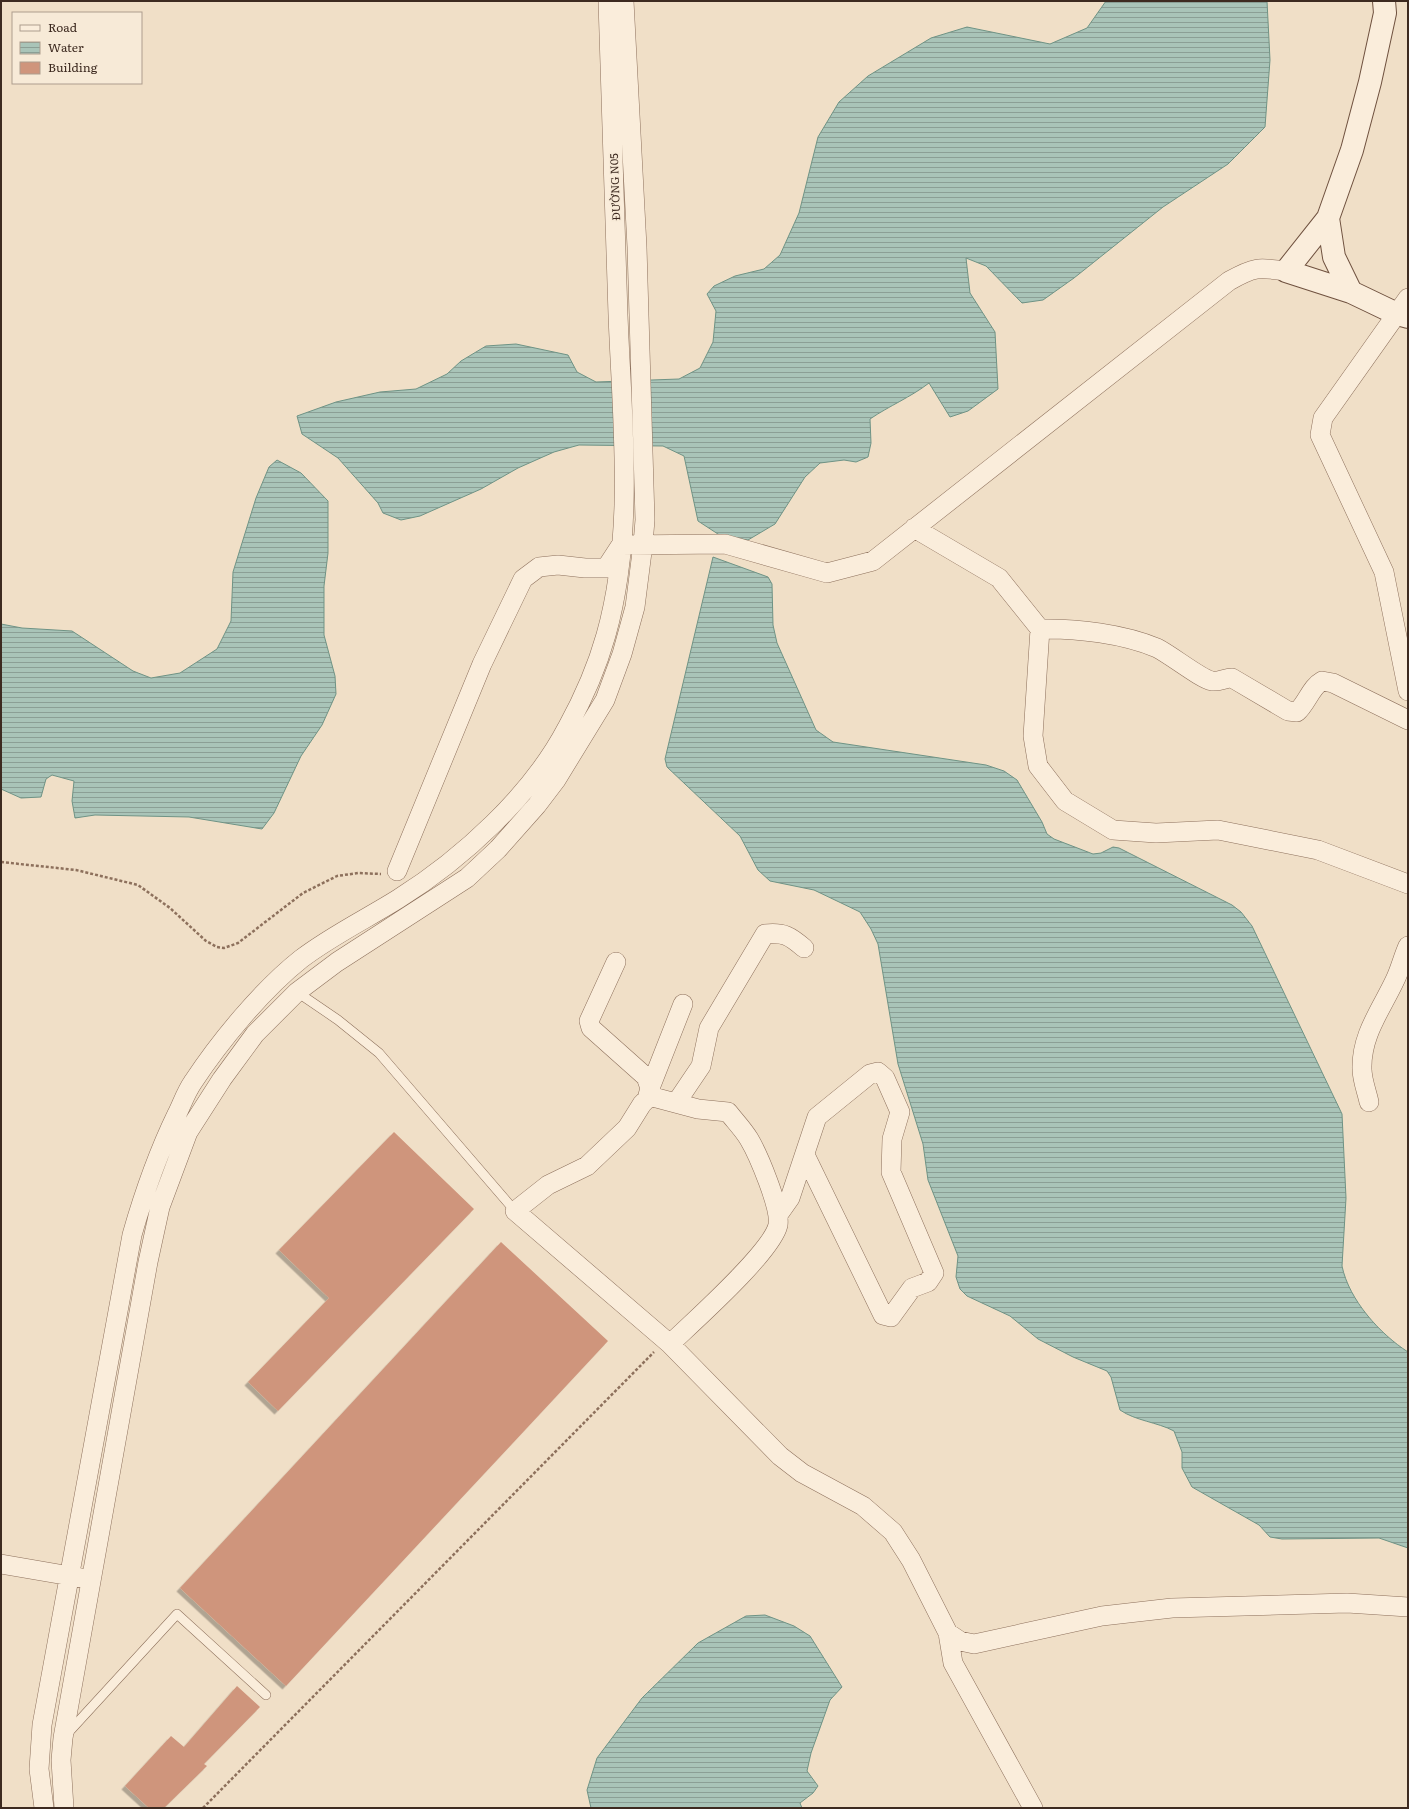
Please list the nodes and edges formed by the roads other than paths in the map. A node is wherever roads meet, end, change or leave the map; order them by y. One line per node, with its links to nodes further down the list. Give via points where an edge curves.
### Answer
1 (608, 1): 10 (street, ĐƯỜNG N05, via 623,453 624,509)
2 (624, 1): 9 (street, ĐƯỜNG N05, via 637,247 644,450)
3 (1384, 1): 4 (main road, via 1385,13 1370,82 1352,150)
4 (1328, 218): 5 (main road); 6 (main road, via 1334,257)
5 (1286, 271): 6 (main road); 8 (street, via 1267,268 1249,270 1229,281)
6 (1351, 292): 7 (main road)
7 (1404, 309): 12 (street, via 1323,418 1320,435 1384,572)
8 (914, 528): 9 (street, via 873,561 827,573 725,544); 11 (street, via 999,578)
9 (643, 544): 10 (street); 19 (street, ĐƯỜNG N05, via 635,607 622,654 605,700 556,780 537,805 498,849 466,878 337,962)
10 (621, 545): 14 (street, via 606,568 558,565 539,567 523,579 482,664); 29 (street, ĐƯỜNG N05, via 614,600 605,638 588,684 567,729 542,768 498,819 454,861 301,960 256,1003 192,1084 165,1139 142,1199 132,1235)
11 (1040, 629): 13 (street, via 1055,628 1132,639 1157,648 1205,678 1218,681 1232,678 1288,711 1297,712 1304,706 1316,684 1322,681 1333,683); 15 (street, via 1034,736 1038,766 1065,801 1113,830 1156,833 1218,830 1318,850)
12 (1408, 691)
13 (1408, 720)
14 (397, 871)
15 (1408, 884)
16 (1408, 946): 22 (street, via 1395,980 1374,1018 1364,1044 1362,1070)
17 (804, 948): 23 (street, via 790,936 765,934 709,1028 701,1066)
18 (616, 962): 21 (street, via 590,1021 591,1028 646,1077)
19 (297, 992): 25 (lane, via 338,1020 379,1053); 30 (street, ĐƯỜNG N05, via 255,1034 188,1132 160,1207)
20 (683, 1004): 21 (street)
21 (649, 1093): 23 (street, via 653,1097); 25 (street, via 627,1128 587,1166 548,1186)
22 (1369, 1102)
23 (676, 1103): 26 (street, via 698,1109 728,1112 749,1139 770,1188)
24 (804, 1155): 24 (street, via 817,1117 870,1074 878,1072 885,1078 900,1112 892,1139 891,1172 934,1273 928,1282 912,1288 891,1317 884,1315); 26 (street, via 790,1198)
25 (515, 1211): 27 (street)
26 (778, 1216): 27 (street, via 778,1226 762,1253)
27 (670, 1344): 32 (street, via 780,1456 802,1473 863,1506 893,1532)
28 (1, 1564): 29 (street)
29 (69, 1576): 30 (street); 35 (street, ĐƯỜNG N05, via 42,1725 39,1769)
30 (91, 1579): 34 (street, ĐƯỜNG N05)
31 (1408, 1607): 32 (street, via 1347,1603 1172,1608 1102,1616 974,1644 960,1641)
32 (948, 1633): 37 (street, via 953,1663)
33 (266, 1695): 34 (lane, via 176,1614)
34 (63, 1738): 36 (street, ĐƯỜNG N05, via 61,1760)
35 (44, 1808)
36 (64, 1808)
37 (1033, 1808)

